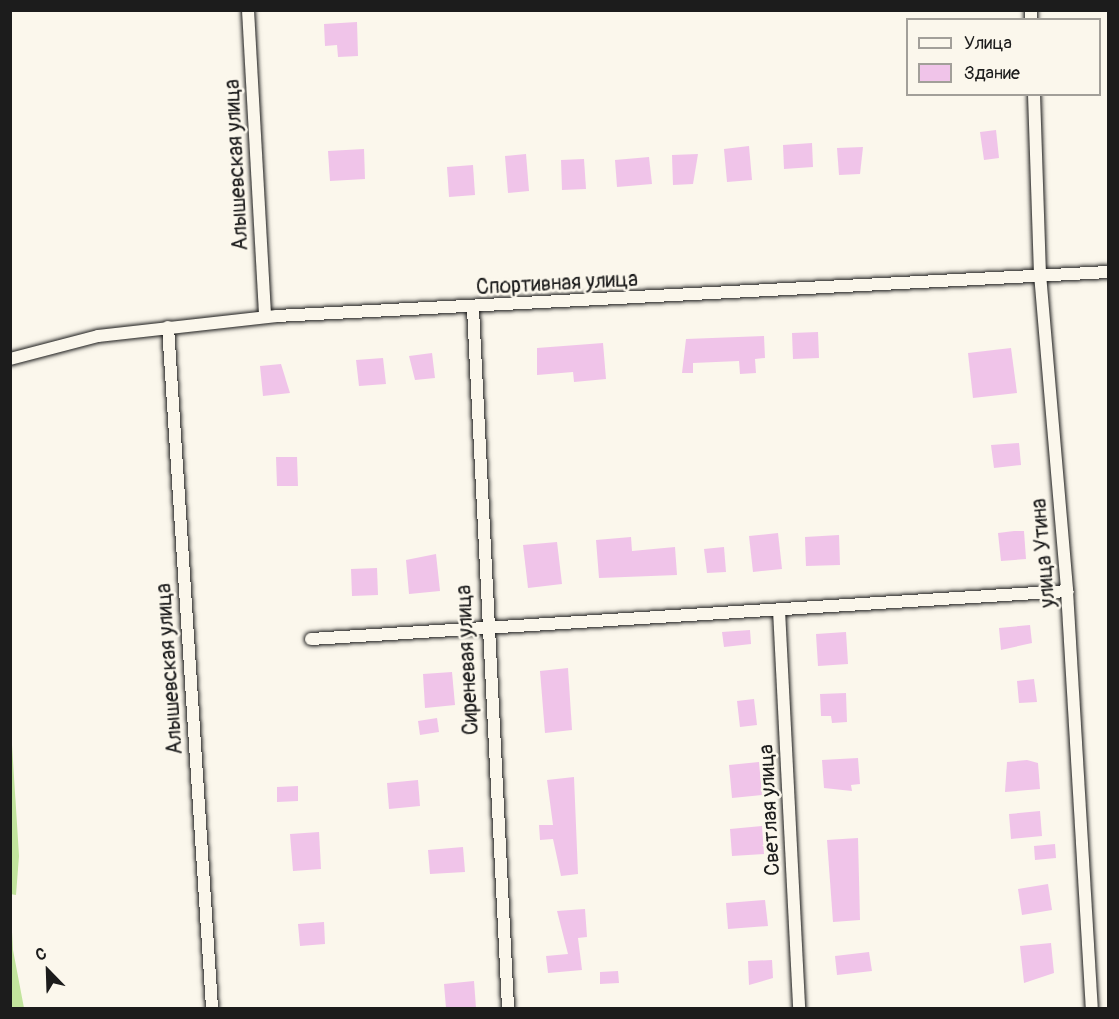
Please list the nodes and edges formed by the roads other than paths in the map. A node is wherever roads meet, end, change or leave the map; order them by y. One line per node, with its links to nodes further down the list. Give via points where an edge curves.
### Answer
1 (248, 10): 6 (street, Алышевская улица)
2 (1034, 96): 4 (street, улица Утина)
3 (1108, 272): 4 (street, Спортивная улица)
4 (1040, 274): 5 (street, Спортивная улица); 9 (street, улица Утина)
5 (473, 309): 6 (street, Спортивная улица); 11 (street, Сиреневая улица)
6 (265, 317): 7 (street, Спортивная улица)
7 (168, 327): 8 (street, Спортивная улица, via 98,336); 13 (street, Алышевская улица)
8 (10, 359)
9 (1067, 591): 10 (street); 16 (street, улица Утина)
10 (779, 610): 11 (street); 15 (street, Светлая улица)
11 (485, 625): 12 (street); 14 (street, Сиреневая улица)
12 (311, 639)
13 (212, 1008)
14 (508, 1008)
15 (799, 1008)
16 (1092, 1008)

